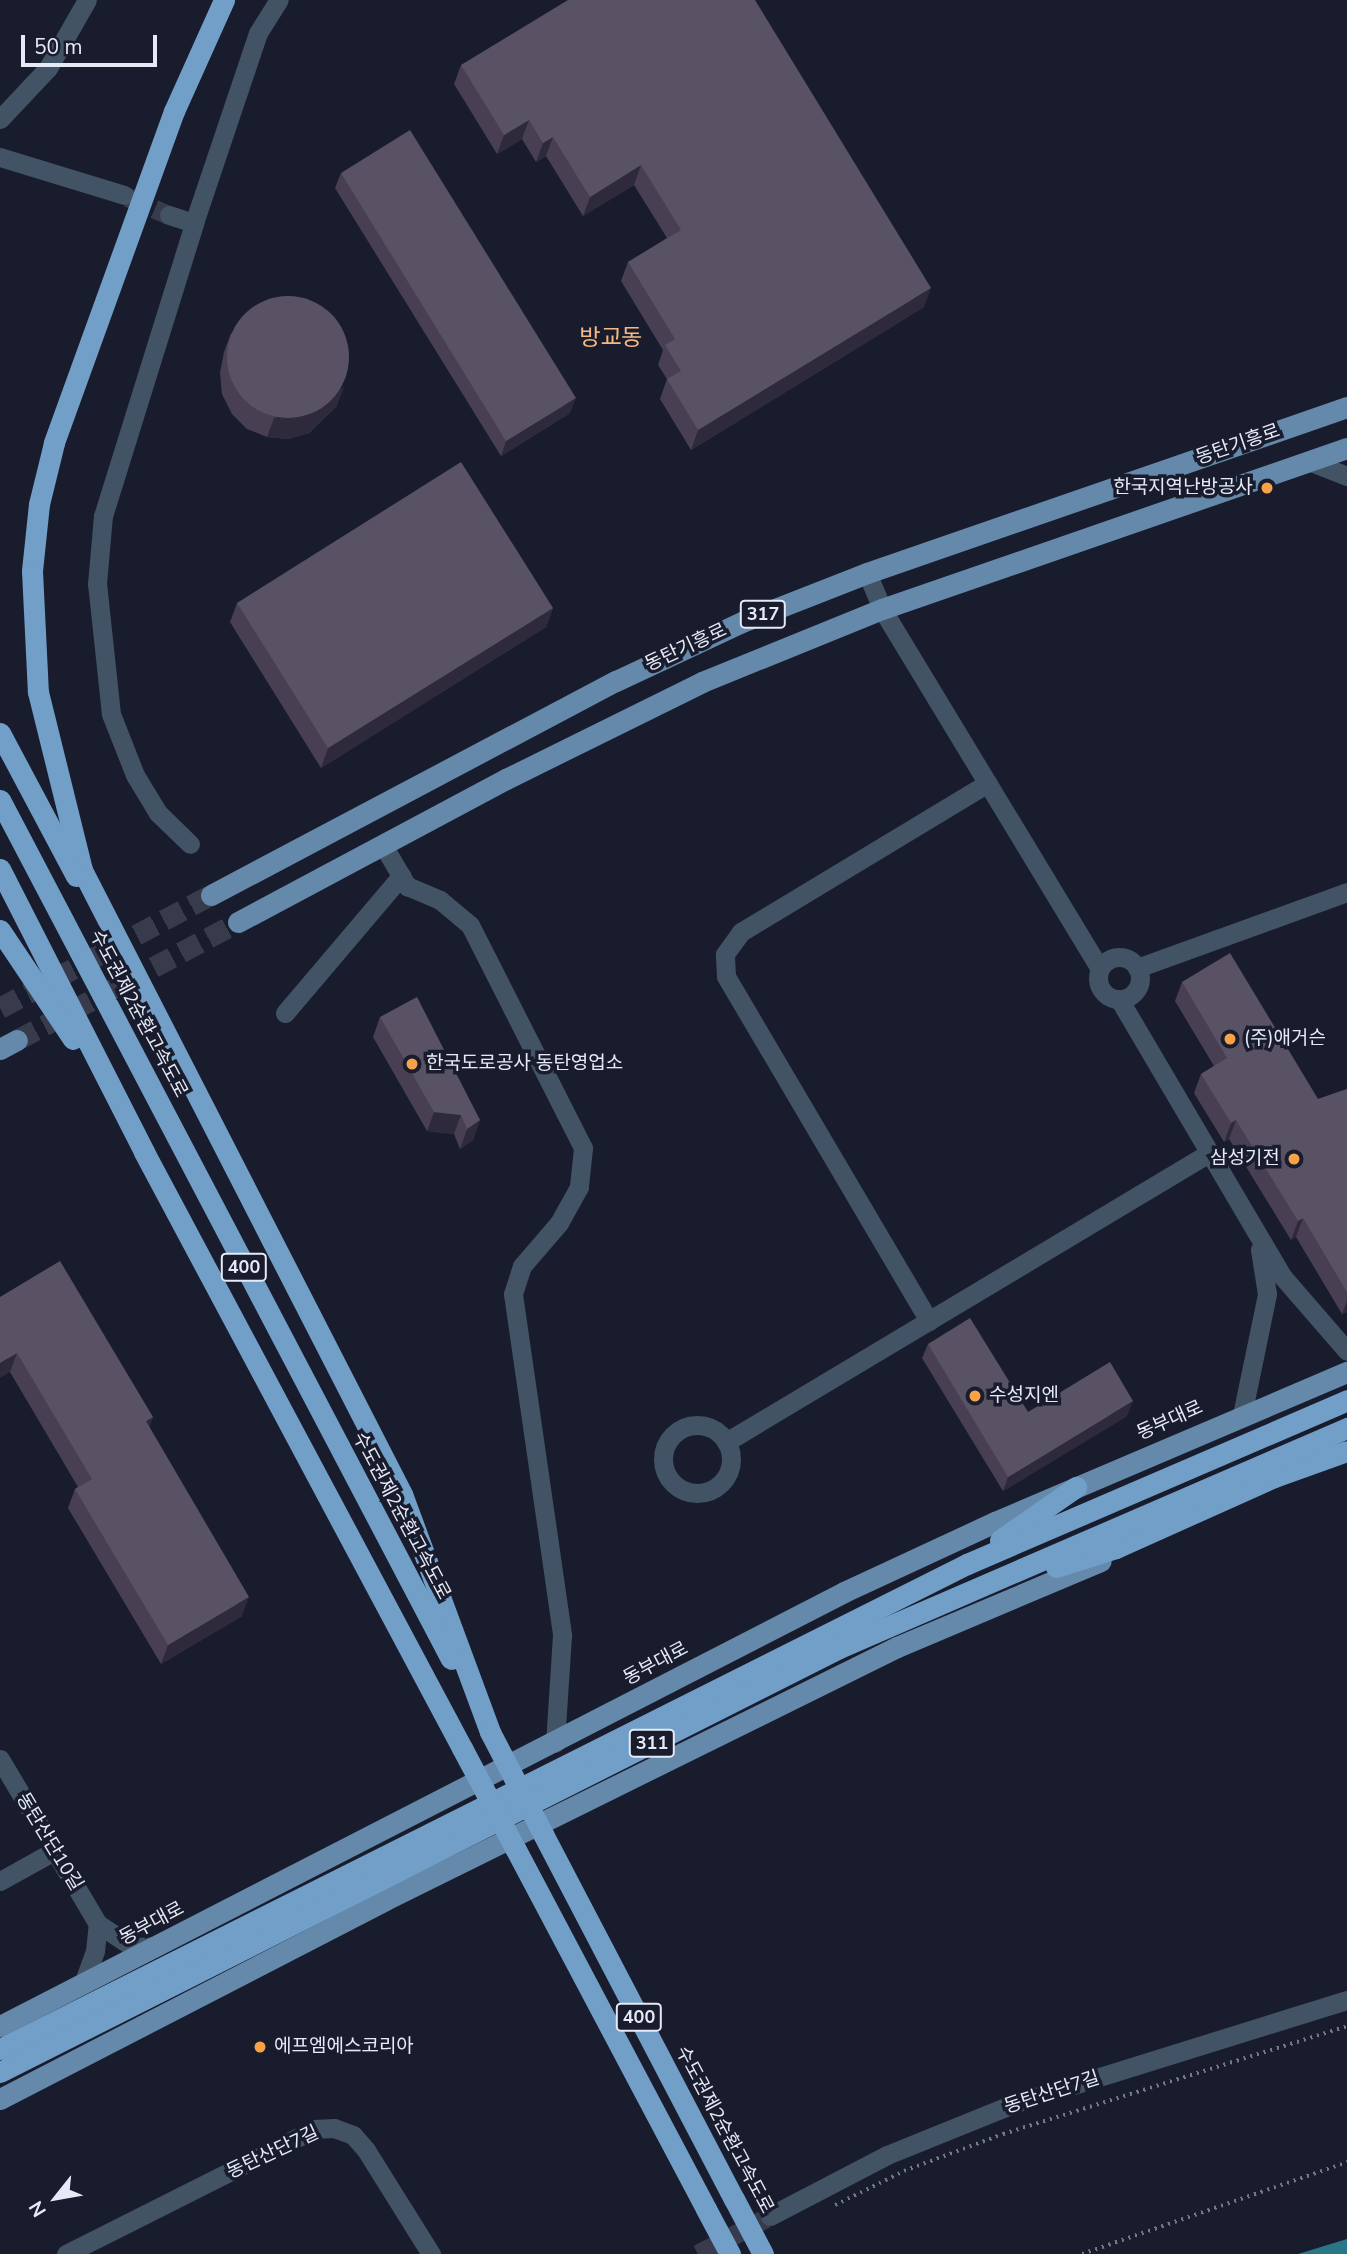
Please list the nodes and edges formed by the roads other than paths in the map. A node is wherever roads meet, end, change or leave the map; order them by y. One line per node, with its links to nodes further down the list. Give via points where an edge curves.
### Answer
1 (87, 0): 4 (street, via 48,68)
2 (224, 0): 26 (highway, via 178,99 54,443 39,504 32,571 38,692 82,870)
3 (279, 0): 8 (street, via 258,33)
4 (0, 119)
5 (0, 157): 6 (street)
6 (124, 195)
7 (169, 215): 8 (street)
8 (194, 223): 18 (street, via 103,516 97,584 111,714 135,775 158,813)
9 (1347, 407): 13 (main road, 동탄기흥로 / 317)
10 (1347, 448): 11 (main road, 동탄기흥로 / 317)
11 (1308, 461): 12 (street); 14 (main road, 동탄기흥로 / 317)
12 (1347, 476)
13 (867, 573): 14 (street); 23 (main road, 동탄기흥로 / 317, via 742,622 616,681)
14 (882, 609): 16 (street); 19 (main road, 동탄기흥로 / 317, via 638,711)
15 (0, 733): 26 (highway, via 33,801)
16 (988, 783): 27 (street); 34 (street, via 741,932 725,954 726,976)
17 (0, 800): 45 (highway, 수도권제2순환고속도로 / 400)
18 (190, 844)
19 (383, 845): 21 (street); 24 (main road, 동탄기흥로 / 317)
20 (0, 869): 31 (highway, 400)
21 (401, 876): 30 (street); 46 (street, via 407,886 440,900 470,925 583,1148 579,1187 559,1223 522,1266 513,1294 562,1635)
22 (1347, 892): 28 (street)
23 (211, 895)
24 (238, 922)
25 (0, 930): 31 (highway)
26 (128, 966): 45 (highway, via 397,1485)
27 (1099, 968): 28 (street, via 1108,959 1121,956); 29 (street, via 1100,988)
28 (1138, 968): 29 (street, via 1137,988)
29 (1119, 999): 32 (street)
30 (285, 1013)
31 (144, 1152): 61 (highway, 400, bridge)
32 (1209, 1153): 33 (street); 34 (street)
33 (1256, 1232): 35 (street, via 1314,1317); 38 (street, via 1267,1294)
34 (929, 1321): 40 (street)
35 (1347, 1351)
36 (1347, 1372): 38 (main road, 동부대로)
37 (1347, 1400): 43 (highway, 311)
38 (1242, 1415): 42 (main road, 동부대로)
39 (1347, 1428): 44 (highway, 311)
40 (726, 1442)
41 (1347, 1453): 44 (highway, via 1275,1477 1116,1548); 57 (main road, via 897,1647 385,1900)
42 (1076, 1487): 43 (highway); 46 (main road, 동부대로, via 844,1592)
43 (967, 1564): 55 (highway, 311)
44 (937, 1605): 56 (highway, 311, via 839,1648)
45 (490, 1732): 62 (highway, 수도권제2순환고속도로 / 400, bridge)
46 (555, 1743): 51 (main road, 동부대로)
47 (0, 1759): 48 (street, 동탄산단10길)
48 (54, 1851): 49 (street); 50 (street, 동탄산단10길)
49 (0, 1881)
50 (98, 1924): 51 (street, via 133,1947); 52 (street, via 95,1951)
51 (159, 1946): 52 (main road, 동부대로)
52 (83, 1984): 54 (main road, 동부대로)
53 (1347, 2000): 58 (street, 동탄산단7길, via 1016,2103 887,2155)
54 (0, 2026)
55 (0, 2049)
56 (0, 2071)
57 (0, 2099)
58 (770, 2216)
59 (66, 2254): 60 (street, 동탄산단7길, via 314,2129 334,2128 354,2136 366,2150)
60 (432, 2254)
61 (730, 2254)
62 (763, 2254)

